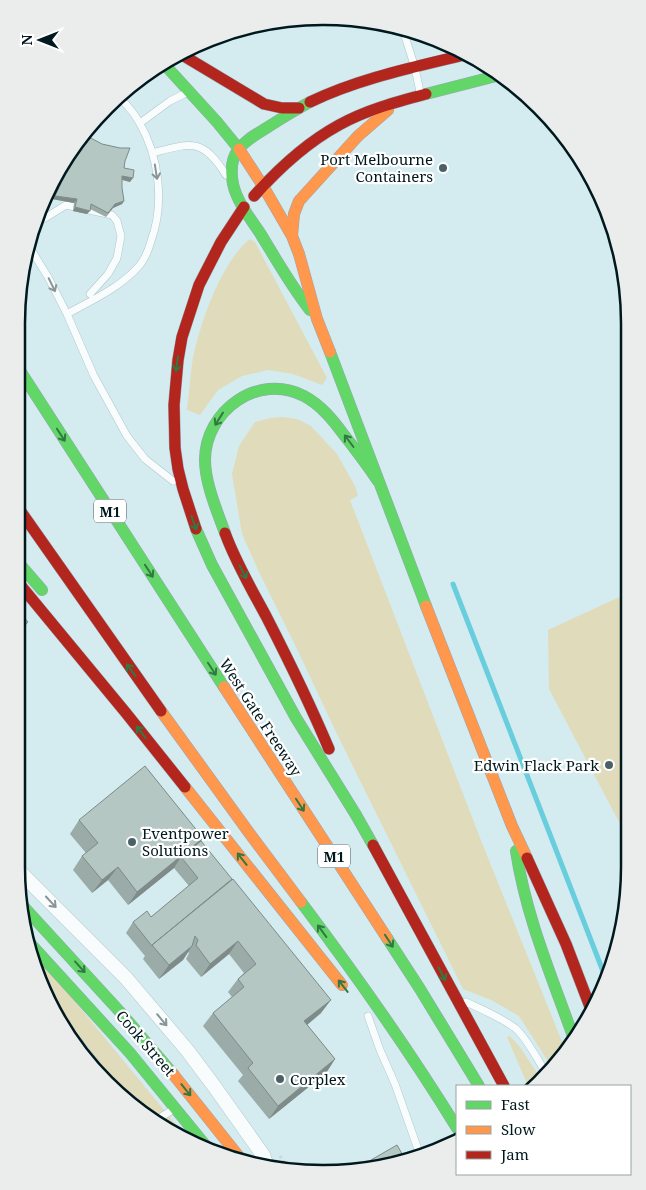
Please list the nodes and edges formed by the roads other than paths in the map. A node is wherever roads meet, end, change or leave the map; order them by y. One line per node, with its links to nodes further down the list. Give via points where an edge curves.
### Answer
1 (405, 37): 5 (lane)
2 (457, 57): 5 (main road)
3 (187, 58): 11 (main road, via 264,104)
4 (168, 68): 7 (main road)
5 (414, 68): 8 (lane); 11 (main road, via 350,86)
6 (492, 77): 8 (main road)
7 (190, 92): 12 (lane, via 170,101); 13 (main road)
8 (421, 95): 10 (main road)
9 (124, 102): 12 (lane)
10 (396, 102): 15 (main road, via 322,135); 19 (main road, via 358,136 298,201 292,218)
11 (299, 108): 13 (main road)
12 (140, 123): 14 (lane)
13 (239, 149): 15 (main road); 16 (main road, via 232,167)
14 (152, 153): 16 (lane, via 180,145 192,144 202,148 219,164); 22 (lane, one-way to 22, via 158,186 158,218 148,250 124,280)
15 (263, 186): 17 (main road); 19 (main road)
16 (235, 190): 17 (main road)
17 (244, 207): 23 (main road); 28 (main road, one-way to 28, via 199,285 180,345 174,405 175,448)
18 (45, 218): 21 (lane, via 66,205 112,215 117,221 121,236 117,258)
19 (292, 236): 23 (main road)
20 (33, 253): 22 (lane, one-way to 22)
21 (90, 294)
22 (67, 314): 28 (lane, via 91,369 127,436 145,459)
23 (316, 319): 27 (main road)
24 (25, 376): 26 (main road, M1)
25 (25, 378): 26 (main road, West Gate Freeway / M1)
26 (35, 394): 50 (main road, West Gate Freeway / M1, one-way to 50, via 420,988)
27 (378, 481): 35 (main road, one-way to 35, via 320,406 298,393 279,389 258,390 230,404 219,417 205,458 210,486 232,553 316,717); 36 (main road)
28 (183, 489): 35 (main road, one-way to 35, via 212,565 296,718)
29 (25, 518): 34 (main road, one-way to 29)
30 (25, 570): 32 (main road)
31 (25, 592): 42 (main road, one-way to 31, via 126,713)
32 (49, 598)
33 (161, 730): 34 (main road)
34 (232, 809): 47 (main road, one-way to 34)
35 (356, 815): 43 (main road, one-way to 43)
36 (514, 831): 44 (main road); 48 (main road, via 527,906)
37 (26, 877): 40 (street, Cook Street, one-way to 40)
38 (29, 913): 39 (main road, Cook Street)
39 (42, 927): 40 (street); 57 (main road, Cook Street, one-way to 57, via 121,1012)
40 (76, 928): 58 (street, Cook Street, one-way to 58, via 126,978 187,1050)
41 (37, 951): 52 (main road, Cook Street)
42 (346, 991)
43 (455, 997): 49 (lane, via 516,1028); 51 (main road)
44 (589, 1002)
45 (358, 1007): 46 (main road)
46 (368, 1016): 47 (main road); 56 (lane)
47 (393, 1027): 54 (main road)
48 (572, 1032)
49 (543, 1068)
50 (477, 1085)
51 (503, 1085)
52 (176, 1107): 53 (lane); 55 (main road, Cook Street)
53 (161, 1117)
54 (456, 1126)
55 (200, 1138)
56 (418, 1149)
57 (235, 1152)
58 (264, 1159)

